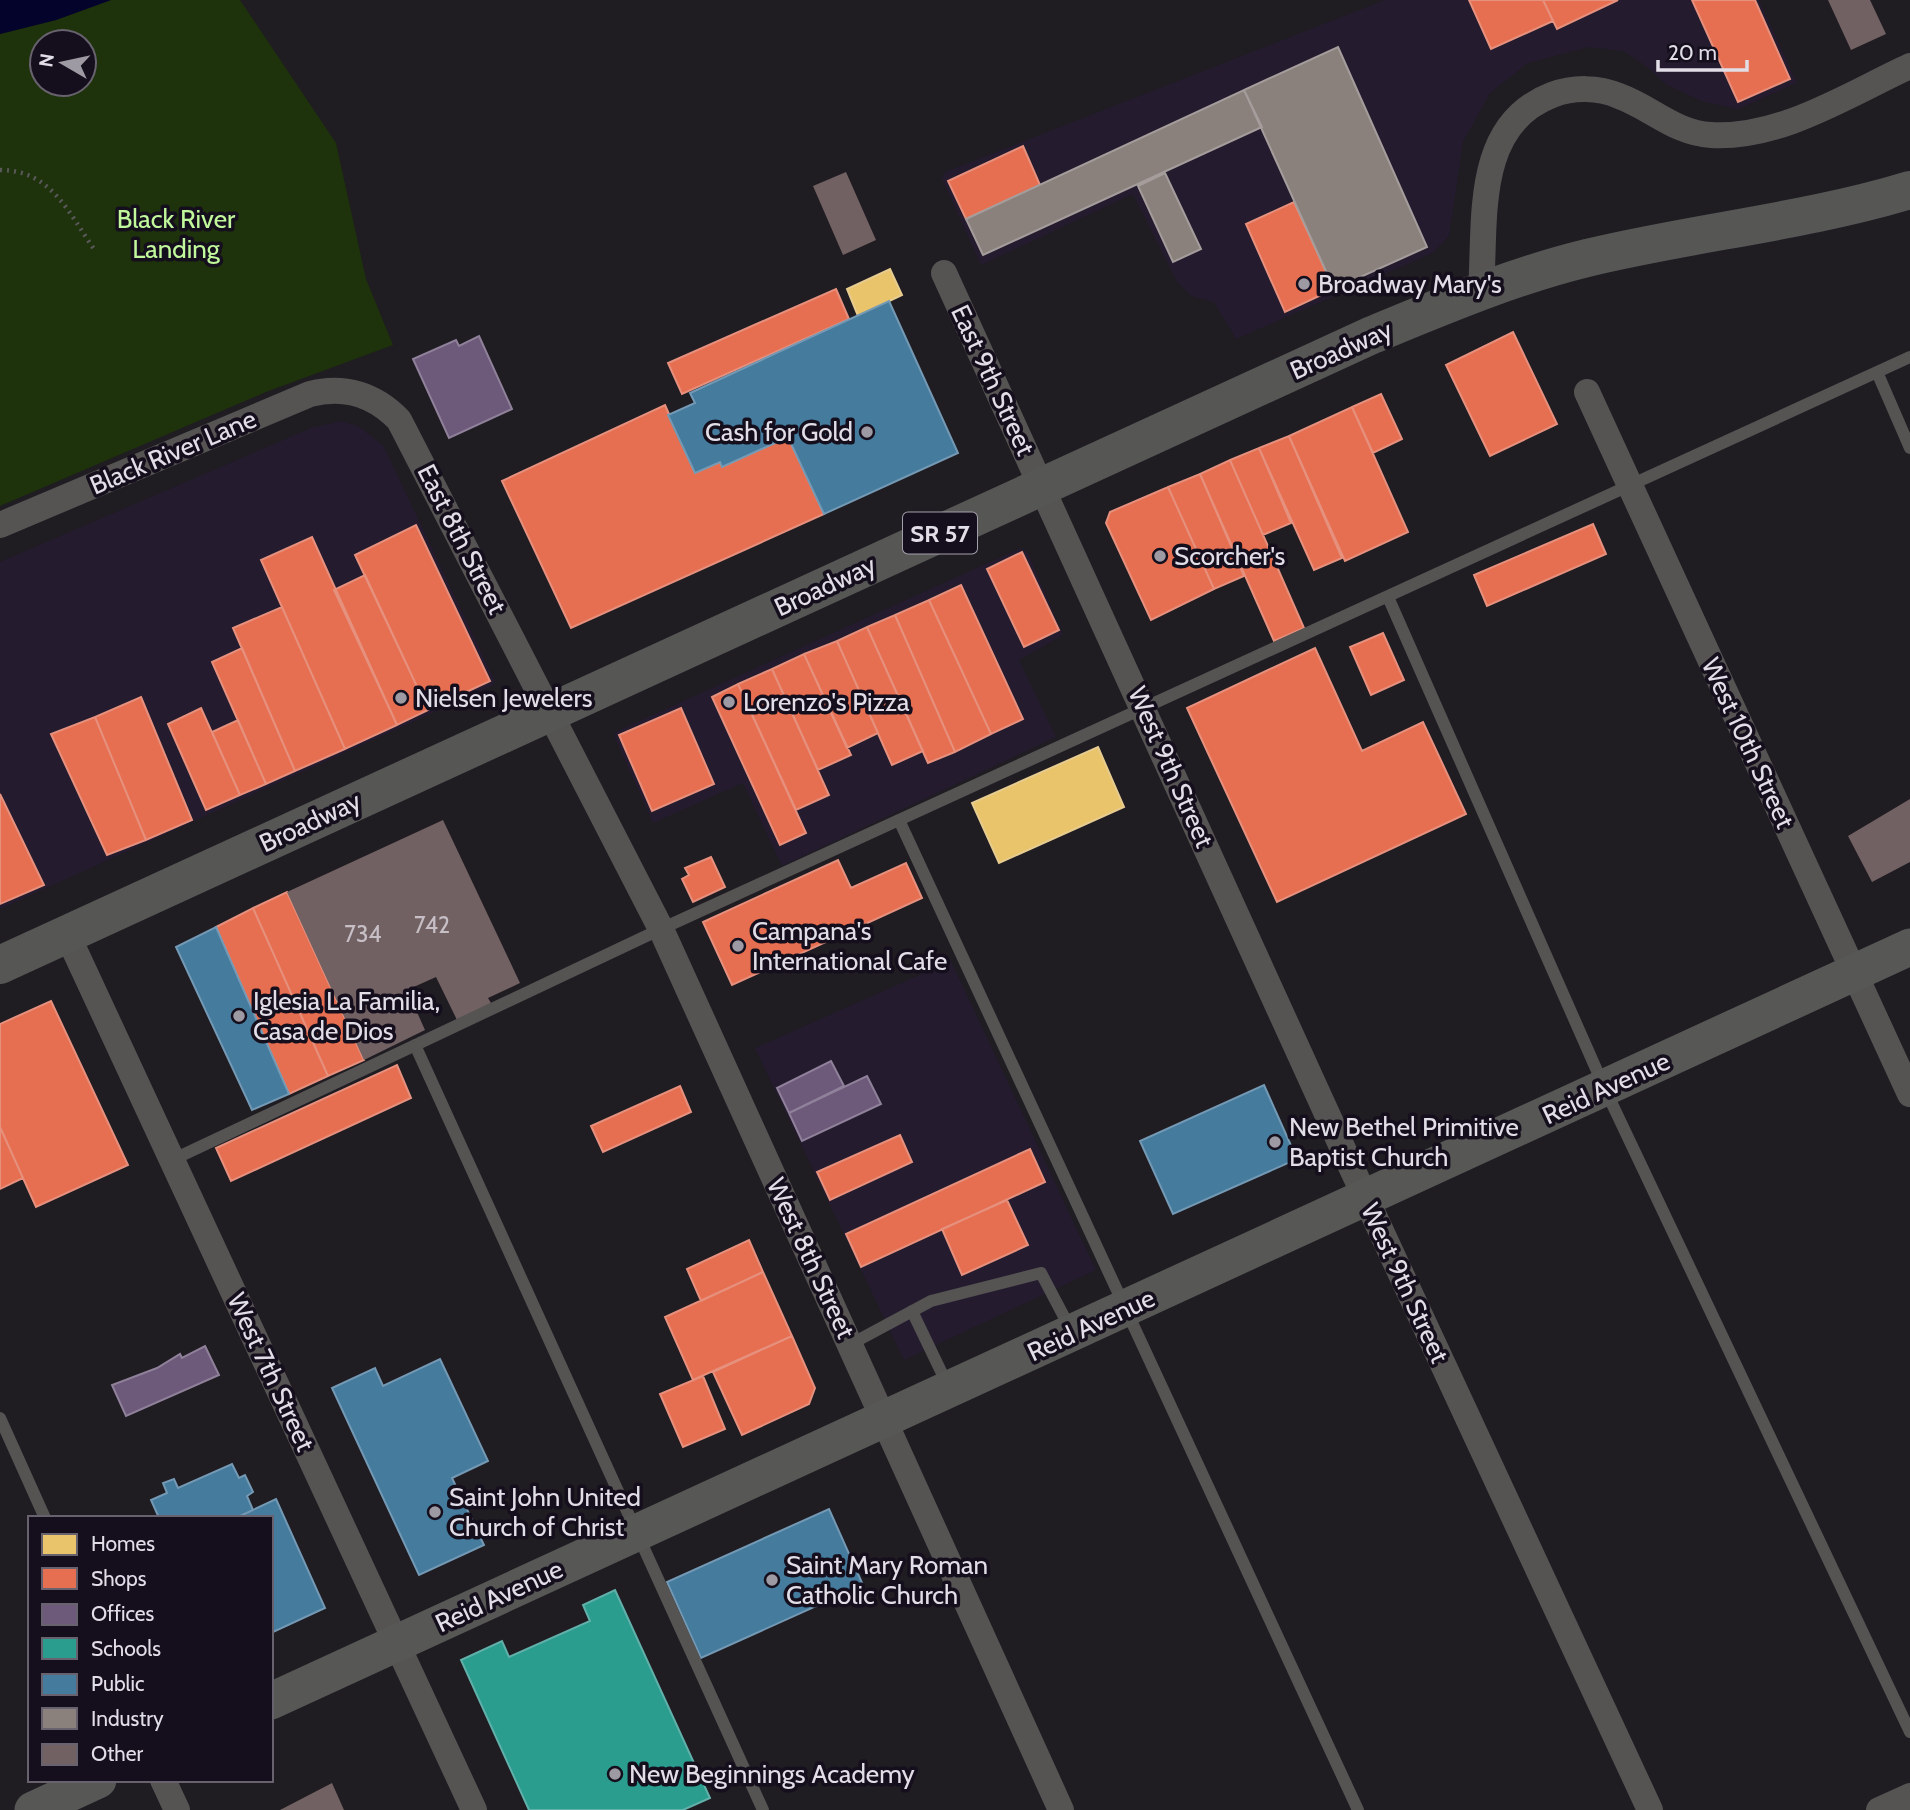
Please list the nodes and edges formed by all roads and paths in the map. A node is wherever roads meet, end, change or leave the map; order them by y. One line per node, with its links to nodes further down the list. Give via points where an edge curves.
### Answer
1 (1910, 66): 6 (street, via 1785,123 1747,134 1685,130 1619,95 1586,89 1538,100 1502,134 1492,157)
2 (0, 170): 4 (path, via 30,174 47,185)
3 (1910, 190): 6 (main road, Broadway / SR 57, via 1586,258)
4 (96, 252)
5 (944, 273): 13 (street, East 9th Street)
6 (1481, 290): 13 (main road, Broadway / SR 57)
7 (1910, 357): 8 (lane)
8 (1877, 372): 11 (lane); 12 (lane)
9 (349, 391): 14 (street, Black River Lane, via 310,394); 17 (street, East 8th Street, via 381,403 407,430)
10 (1587, 392): 12 (street, West 10th Street)
11 (1910, 448)
12 (1630, 485): 15 (lane); 23 (street, West 10th Street)
13 (1042, 486): 16 (street, West 9th Street); 17 (main road, Broadway / SR 57)
14 (0, 525)
15 (1388, 597): 16 (lane); 25 (lane)
16 (1144, 708): 18 (lane); 28 (street, West 9th Street)
17 (551, 712): 19 (street, West 8th Street); 20 (main road, Broadway / SR 57)
18 (899, 820): 19 (lane); 29 (lane)
19 (661, 929): 24 (lane); 32 (street, West 8th Street)
20 (66, 934): 22 (main road, Broadway / SR 57); 27 (street, West 7th Street)
21 (1910, 947): 23 (street, Reid Avenue)
22 (0, 965)
23 (1854, 972): 25 (street, Reid Avenue); 26 (street, West 10th Street)
24 (415, 1045): 27 (lane); 37 (lane)
25 (1605, 1089): 28 (street, Reid Avenue); 40 (lane)
26 (1910, 1094)
27 (172, 1160): 38 (street, West 7th Street)
28 (1366, 1199): 29 (street, Reid Avenue); 50 (street, West 9th Street)
29 (1127, 1308): 31 (street, Reid Avenue); 49 (lane)
30 (912, 1311): 31 (lane, via 931,1301 1041,1273); 32 (lane); 33 (lane)
31 (1073, 1333): 33 (street, Reid Avenue)
32 (850, 1344): 35 (street, West 8th Street)
33 (950, 1390): 35 (street, Reid Avenue)
34 (0, 1418): 36 (lane)
35 (885, 1419): 37 (street, Reid Avenue); 48 (street, West 8th Street)
36 (44, 1516)
37 (639, 1532): 38 (street, Reid Avenue); 47 (lane)
38 (398, 1643): 39 (street, Reid Avenue); 46 (street, West 7th Street)
39 (273, 1700)
40 (1910, 1732)
41 (94, 1782): 44 (street)
42 (164, 1782): 45 (street)
43 (1910, 1796): 51 (street)
44 (33, 1810)
45 (177, 1810)
46 (474, 1810)
47 (764, 1810)
48 (1061, 1810)
49 (1358, 1810)
50 (1650, 1810)
51 (1879, 1810)

